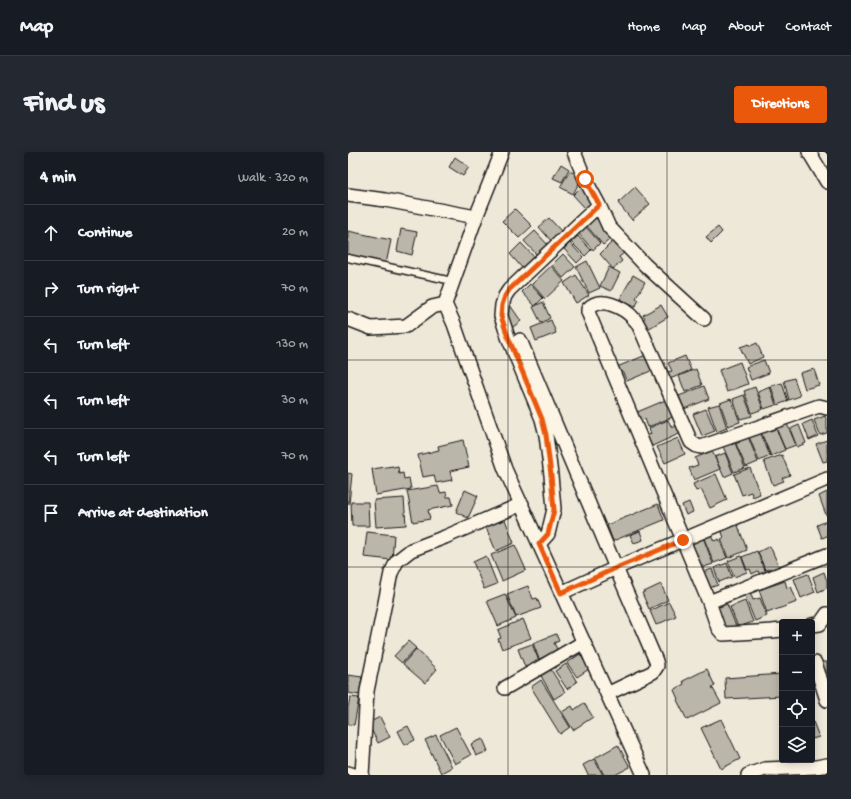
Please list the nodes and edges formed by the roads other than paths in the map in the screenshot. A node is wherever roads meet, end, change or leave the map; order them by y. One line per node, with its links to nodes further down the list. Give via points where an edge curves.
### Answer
1 (502, 152): 7 (street)
2 (574, 152): 6 (street)
3 (809, 152): 4 (street)
4 (827, 182)
5 (348, 195): 7 (street)
6 (599, 205): 12 (street, via 609,226 645,265); 18 (street, via 509,290 502,305 501,316 508,337 542,419 546,435 554,510 548,534)
7 (476, 217): 9 (street)
8 (348, 258): 9 (lane)
9 (452, 281): 10 (street)
10 (445, 304): 11 (street, via 432,307 406,326 371,328); 16 (street, via 505,469)
11 (348, 319)
12 (704, 319)
13 (520, 340): 20 (street)
14 (827, 408): 17 (street, via 819,406 701,447 697,446 691,442 635,319 610,303 590,306 588,312)
15 (827, 479): 17 (street)
16 (522, 504): 18 (street); 34 (street, via 411,550 397,561 391,573 367,691)
17 (683, 540): 20 (street); 22 (street)
18 (539, 544): 21 (street)
19 (827, 556): 22 (street)
20 (616, 568): 21 (street); 29 (street, via 657,666 653,672)
21 (561, 593): 26 (street)
22 (709, 602): 25 (street, via 718,628 723,634)
23 (827, 614): 24 (street, via 820,624)
24 (815, 625)
25 (779, 630)
26 (584, 642): 28 (street); 29 (street)
27 (815, 663): 30 (street)
28 (505, 688)
29 (607, 694): 35 (street)
30 (827, 700)
31 (827, 765): 36 (street, via 765,769)
32 (348, 773): 33 (street)
33 (354, 775)
34 (362, 775)
35 (644, 775)
36 (748, 775)

